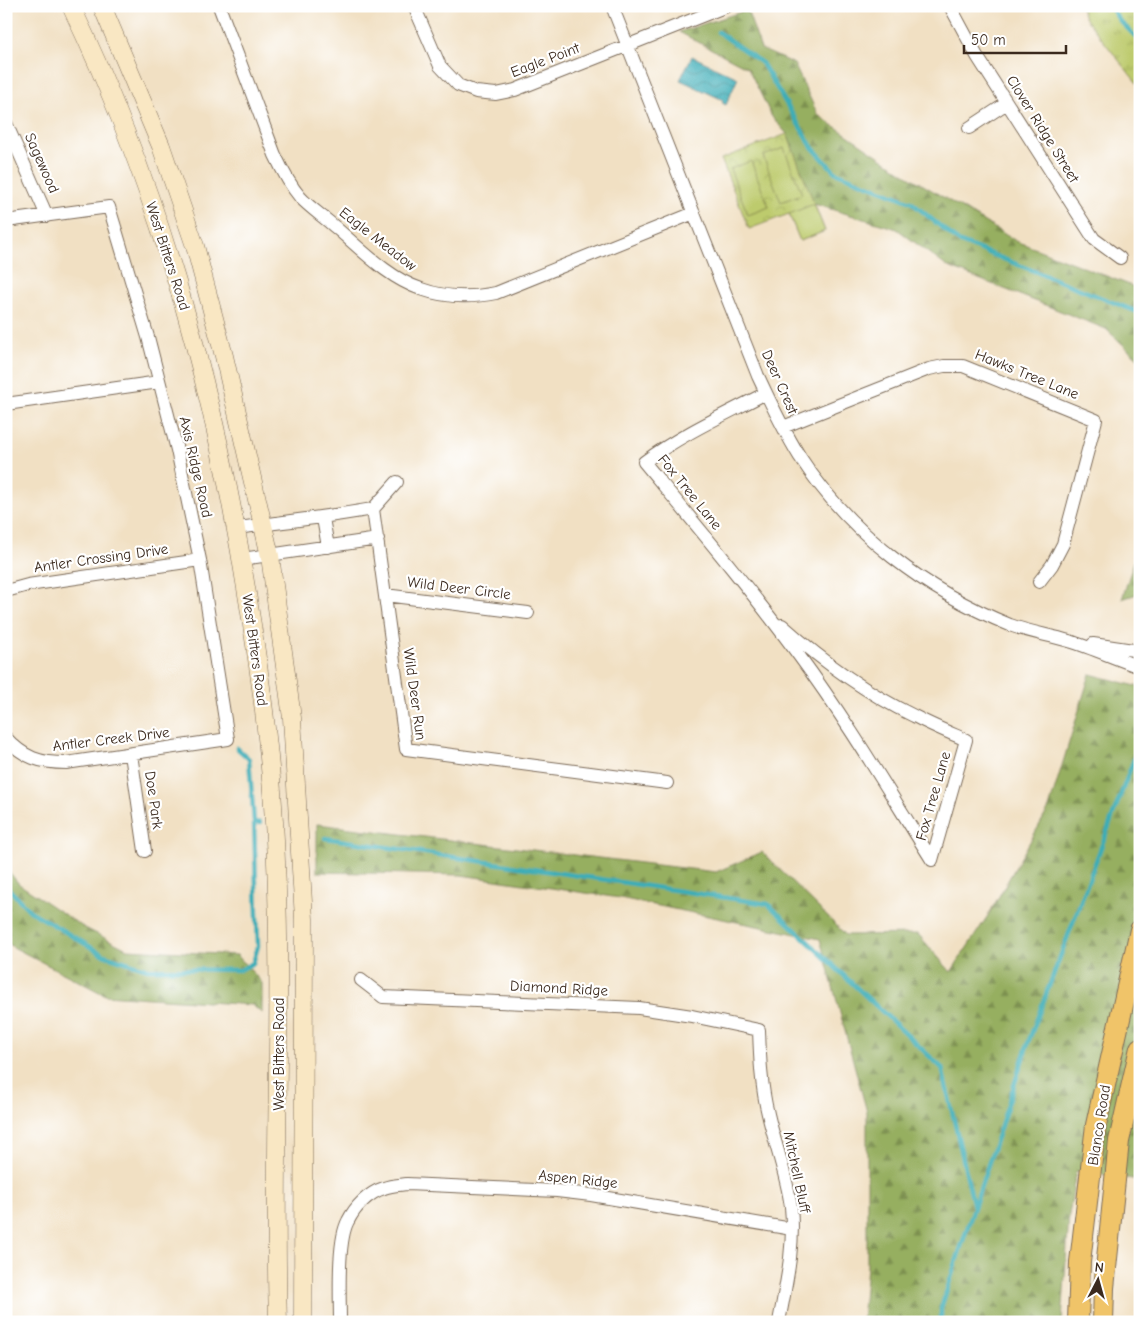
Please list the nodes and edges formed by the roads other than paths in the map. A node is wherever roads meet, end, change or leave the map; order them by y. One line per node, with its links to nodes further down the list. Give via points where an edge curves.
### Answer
1 (71, 6): 24 (main road, West Bitters Road, via 135,156 168,254 198,353)
2 (102, 6): 23 (main road, West Bitters Road, via 161,146 195,246 224,356)
3 (219, 6): 12 (street, Eagle Meadow, via 286,178 302,199 385,269 419,289 457,297 496,293)
4 (414, 6): 8 (street, Eagle Point, via 440,66 458,85 476,92 496,94 515,90)
5 (612, 6): 8 (street, Deer Crest)
6 (727, 6): 8 (street, Eagle Point)
7 (950, 6): 9 (street, Clover Ridge Street)
8 (628, 46): 12 (street, Deer Crest)
9 (1007, 103): 11 (street); 15 (street, Clover Ridge Street, via 1094,239)
10 (6, 123): 13 (street, Sagewood)
11 (969, 128)
12 (694, 213): 17 (street, Deer Crest)
13 (47, 216): 14 (street); 16 (street, Axis Ridge Road, via 109,207)
14 (6, 220)
15 (1120, 258)
16 (159, 382): 18 (street); 29 (street, Axis Ridge Road)
17 (766, 393): 19 (street, Deer Crest); 33 (street, Fox Tree Lane, via 681,437 644,462)
18 (6, 404)
19 (783, 427): 30 (street, Hawks Tree Lane, via 929,369 944,366 963,366 1096,420 1064,544); 35 (street, Deer Crest, via 828,494 893,558 970,608 1012,626)
20 (398, 482): 21 (street)
21 (373, 509): 22 (street); 25 (street, Wild Deer Run)
22 (323, 518): 23 (street); 26 (street)
23 (262, 525): 24 (street); 27 (main road, West Bitters Road)
24 (237, 528): 28 (main road, West Bitters Road)
25 (378, 539): 26 (street); 32 (street, Wild Deer Run)
26 (328, 547): 27 (street)
27 (270, 556): 28 (street); 44 (main road, West Bitters Road, via 292,718)
28 (242, 559): 43 (main road, West Bitters Road, via 266,730)
29 (200, 560): 31 (street, Antler Crossing Drive); 39 (street, Axis Ridge Road)
30 (1039, 582)
31 (6, 591)
32 (386, 595): 34 (street, Wild Deer Circle); 41 (street, Wild Deer Run, via 406,749)
33 (762, 605): 33 (street, Fox Tree Lane, via 841,715 932,860 966,740 912,716 862,686 814,651)
34 (528, 613)
35 (1069, 641): 36 (street, Deer Crest); 37 (street, Deer Crest)
36 (1140, 651)
37 (1140, 667)
38 (6, 738): 40 (street, Antler Creek Drive, via 28,757 47,763)
39 (228, 739): 40 (street, Antler Creek Drive)
40 (130, 754): 42 (street, Doe Park)
41 (667, 783)
42 (145, 851)
43 (278, 919): 44 (main road); 52 (main road, West Bitters Road)
44 (304, 919): 53 (main road, West Bitters Road)
45 (1140, 930): 49 (main road, Blanco Road, via 1096,1125)
46 (361, 980): 47 (street, Diamond Ridge, via 383,997 639,1008)
47 (759, 1030): 51 (street, Mitchell Bluff, via 767,1113 787,1189)
48 (1140, 1048): 50 (main road, Blanco Road, via 1119,1141)
49 (1087, 1208): 50 (main road); 56 (main road, Blanco Road, via 1080,1262)
50 (1112, 1212): 57 (main road, Blanco Road)
51 (792, 1230): 54 (street, Aspen Ridge, via 557,1191 407,1184 384,1188 362,1201 347,1222 342,1241); 55 (street, Mitchell Bluff)
52 (278, 1322)
53 (304, 1322)
54 (340, 1322)
55 (779, 1322)
56 (1078, 1322)
57 (1103, 1322)

